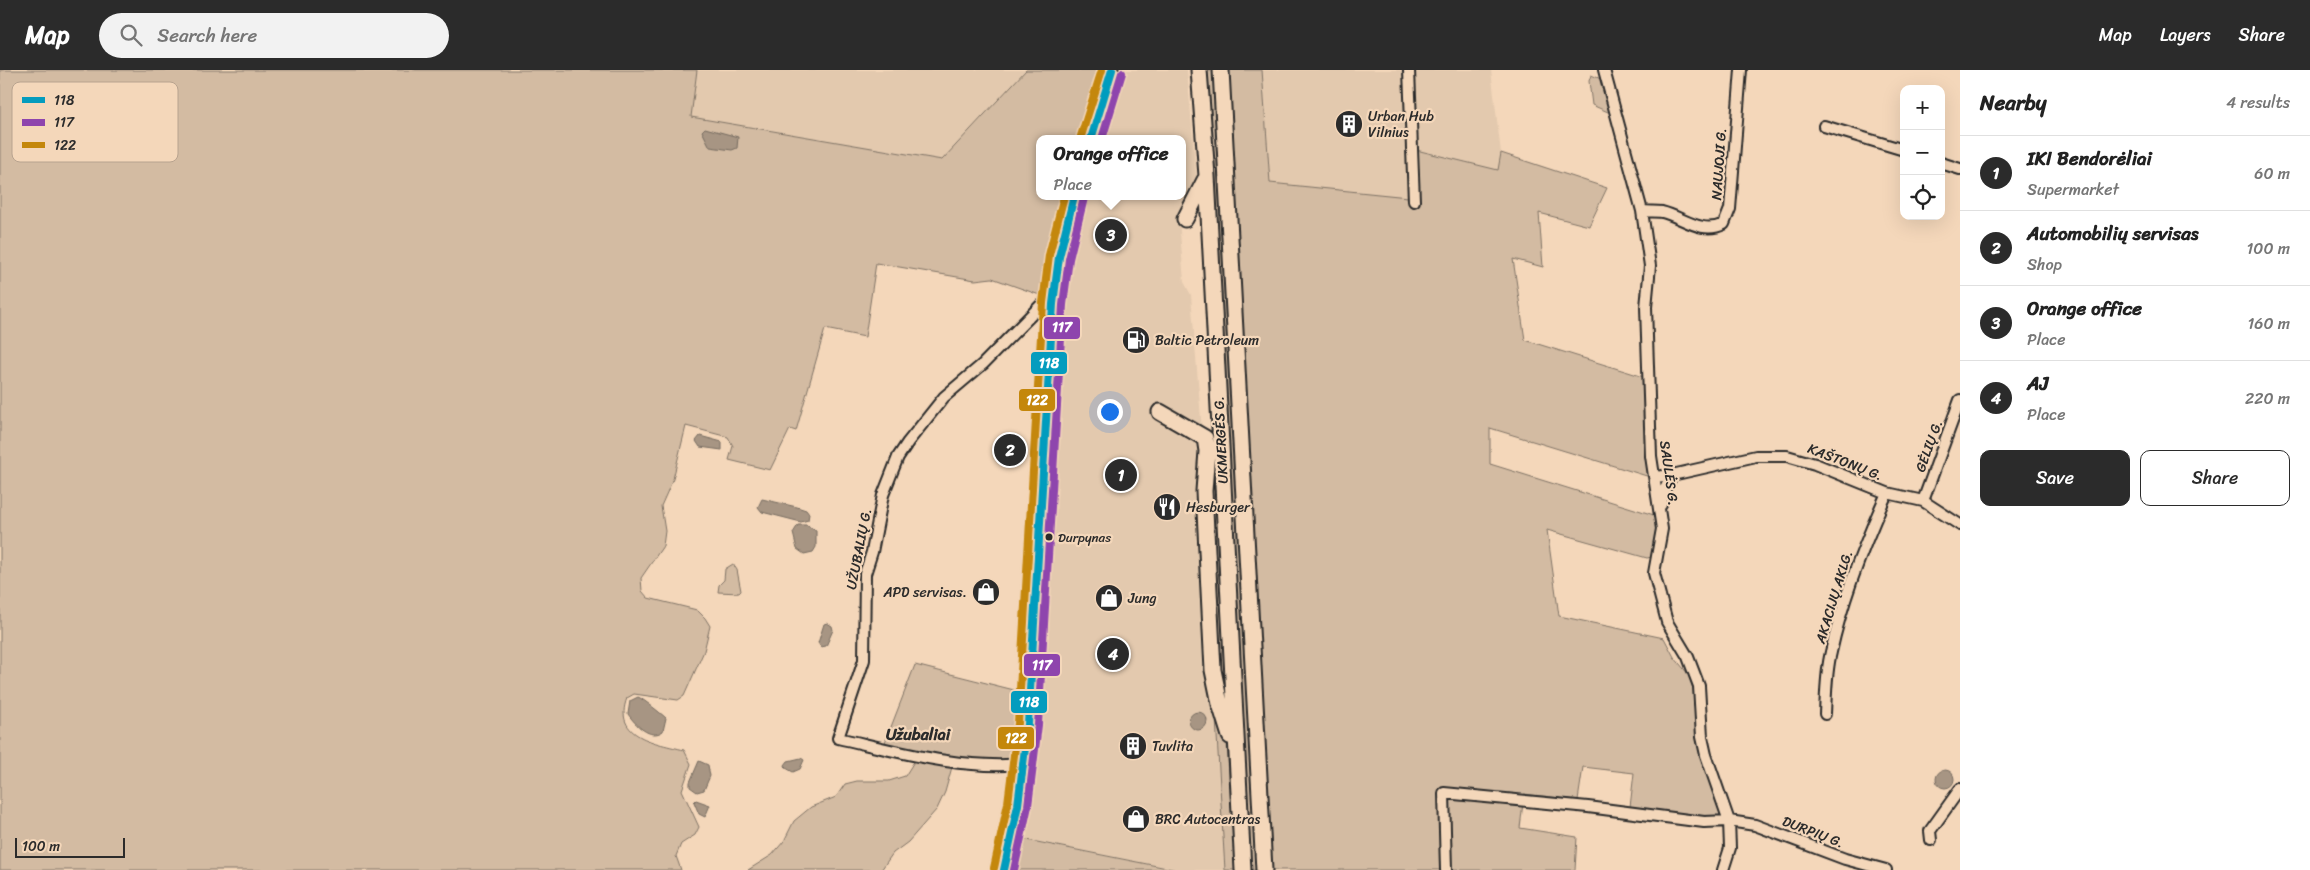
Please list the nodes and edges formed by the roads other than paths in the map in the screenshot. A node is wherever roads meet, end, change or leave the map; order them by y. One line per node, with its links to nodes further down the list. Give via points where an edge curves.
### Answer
1 (1112, 70): 8 (main road)
2 (1199, 70): 12 (highway, UKMERGĖS G.)
3 (1221, 70): 34 (highway, UKMERGĖS G.)
4 (1409, 70): 14 (street)
5 (1604, 70): 15 (street, SAULĖS G.)
6 (1741, 70): 15 (street, NAUJOJI G., via 1730,210 1724,224 1717,227 1694,226 1662,212)
7 (1824, 126): 9 (street)
8 (1092, 135)
9 (1900, 149)
10 (1945, 164): 11 (street)
11 (1960, 169)
12 (1206, 176): 16 (highway); 28 (highway, UKMERGĖS G.)
13 (1073, 200): 17 (main road, via 1059,257)
14 (1414, 201)
15 (1642, 211): 21 (street, SAULĖS G., via 1650,266 1646,307 1651,456)
16 (1185, 219)
17 (1053, 304): 27 (main road); 27 (street, UŽUBALIŲ G., via 1043,303 983,364 944,397 898,457 882,495 872,552 864,574 864,660 838,738 934,760)
18 (1960, 400): 23 (street, GĖLIŲ G.)
19 (1160, 412): 28 (highway, via 1205,438 1207,445 1204,491 1213,670 1230,734 1232,769)
20 (1672, 476): 21 (street, KAŠTONŲ G.); 22 (street, KAŠTONŲ G., via 1756,456 1788,456); 24 (street)
21 (1655, 477): 24 (street, SAULĖS G.)
22 (1887, 492): 23 (street, KAŠTONŲ G.); 26 (street, AKACIJŲ AKLG., via 1862,551 1831,653)
23 (1923, 501): 25 (street, KAŠTONŲ G.)
24 (1660, 511): 30 (street, SAULĖS G., via 1662,529 1654,573 1667,622 1696,673 1706,756)
25 (1960, 525)
26 (1824, 714)
27 (1024, 764): 32 (main road)
28 (1238, 785): 33 (highway, UKMERGĖS G.)
29 (1960, 789): 31 (street, via 1930,831)
30 (1729, 821): 35 (street, DURPIŲ G., via 1704,822 1444,793); 36 (street, SAULĖS G., via 1730,848); 37 (street, DURPIŲ G., via 1755,826 1845,859)
31 (1930, 840)
32 (1004, 870)
33 (1243, 870)
34 (1264, 870)
35 (1446, 870)
36 (1723, 870)
37 (1886, 870)

